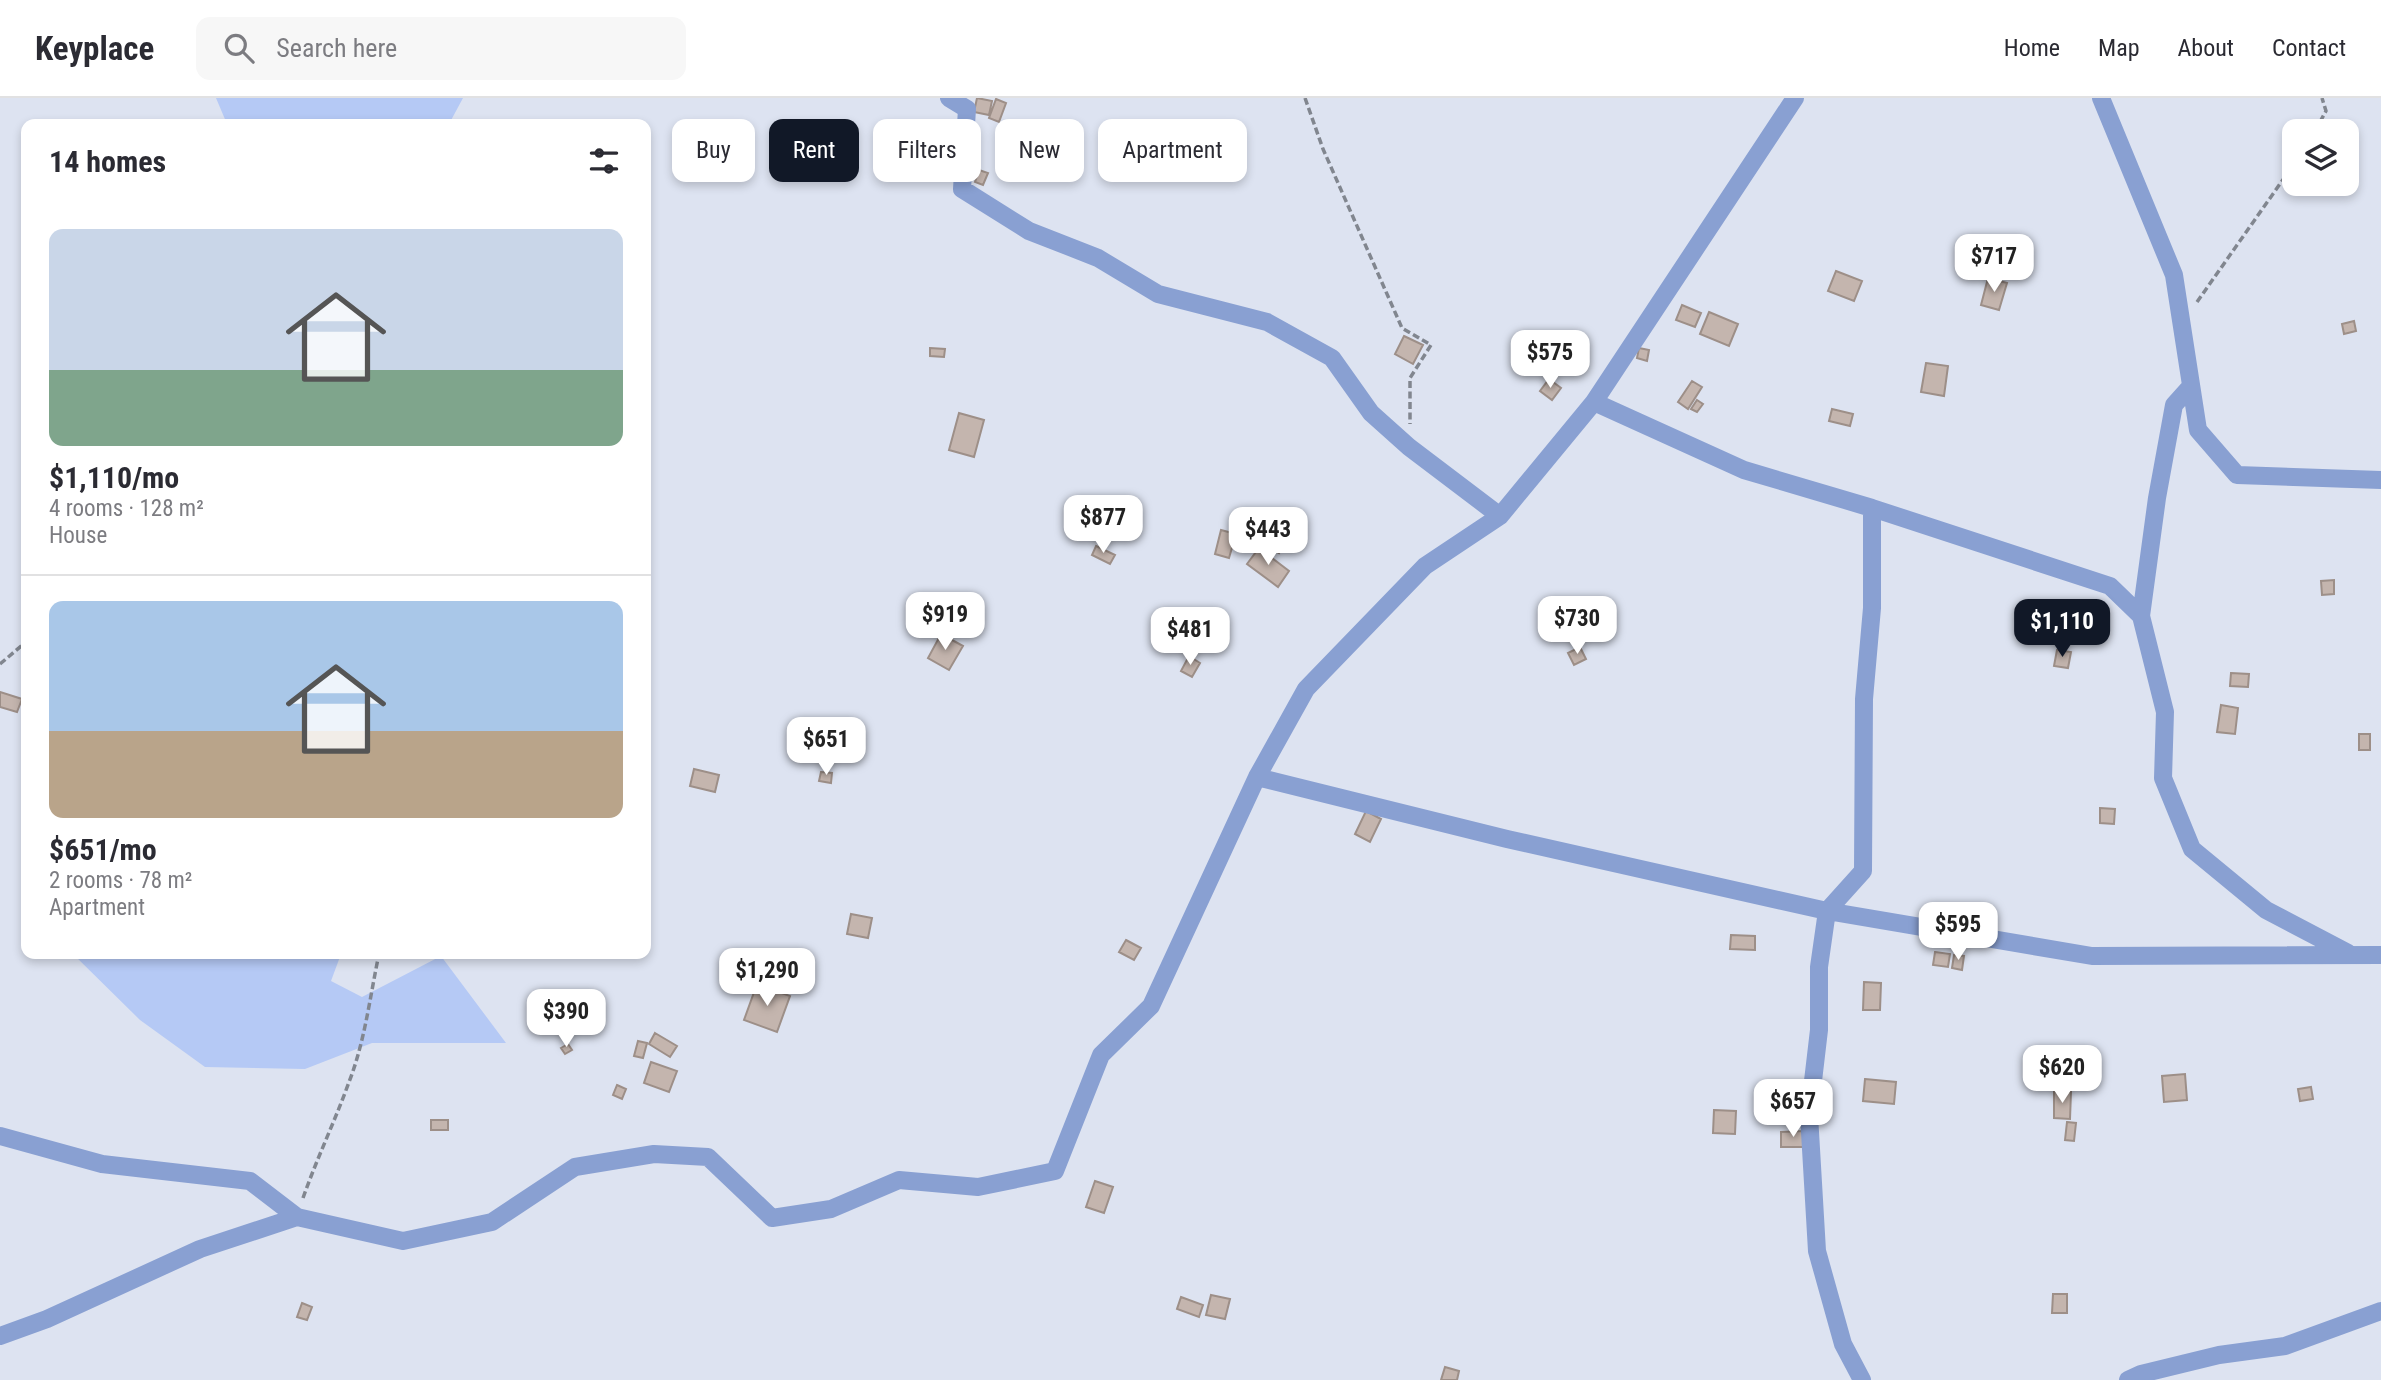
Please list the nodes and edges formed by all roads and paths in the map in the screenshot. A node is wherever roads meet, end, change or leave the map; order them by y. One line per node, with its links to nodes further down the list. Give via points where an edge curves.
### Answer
1 (949, 98): 11 (street, via 967,109 962,190 1030,231 1098,258 1158,294 1267,322 1332,359 1371,413)
2 (1305, 98): 11 (path, via 1402,328 1431,345 1410,378)
3 (1795, 98): 10 (street)
4 (2101, 98): 8 (street, via 2174,275)
5 (2322, 98): 6 (path, via 2326,111)
6 (2322, 119)
7 (2282, 181): 8 (path)
8 (2182, 324): 9 (street)
9 (2191, 386): 12 (street, via 2198,430 2236,475); 15 (street, via 2174,405)
10 (1594, 402): 13 (street, via 1744,470); 14 (street)
11 (1409, 447): 14 (street)
12 (2381, 480)
13 (1872, 508): 15 (street, via 2110,586); 19 (street, via 1863,871)
14 (1500, 516): 18 (street, via 1425,566 1306,689)
15 (2141, 616): 20 (street, via 2165,712 2163,778 2192,849 2266,910)
16 (21, 646): 17 (path)
17 (0, 664)
18 (1257, 777): 19 (street); 24 (street, via 1151,1006 1101,1055 1055,1171 978,1187 899,1181 831,1209 772,1217 708,1157 654,1154 575,1167 492,1222 404,1241)
19 (1827, 911): 20 (street, via 2092,956); 27 (street, via 1809,1115 1817,1251 1843,1344)
20 (2352, 955): 21 (street)
21 (2381, 955)
22 (378, 959): 24 (path, via 350,1079)
23 (0, 1136): 24 (street, via 102,1164 250,1181)
24 (297, 1217): 26 (street, via 200,1249)
25 (2381, 1311): 28 (street, via 2285,1346 2219,1355)
26 (0, 1336)
27 (1862, 1380)
28 (2128, 1380)

